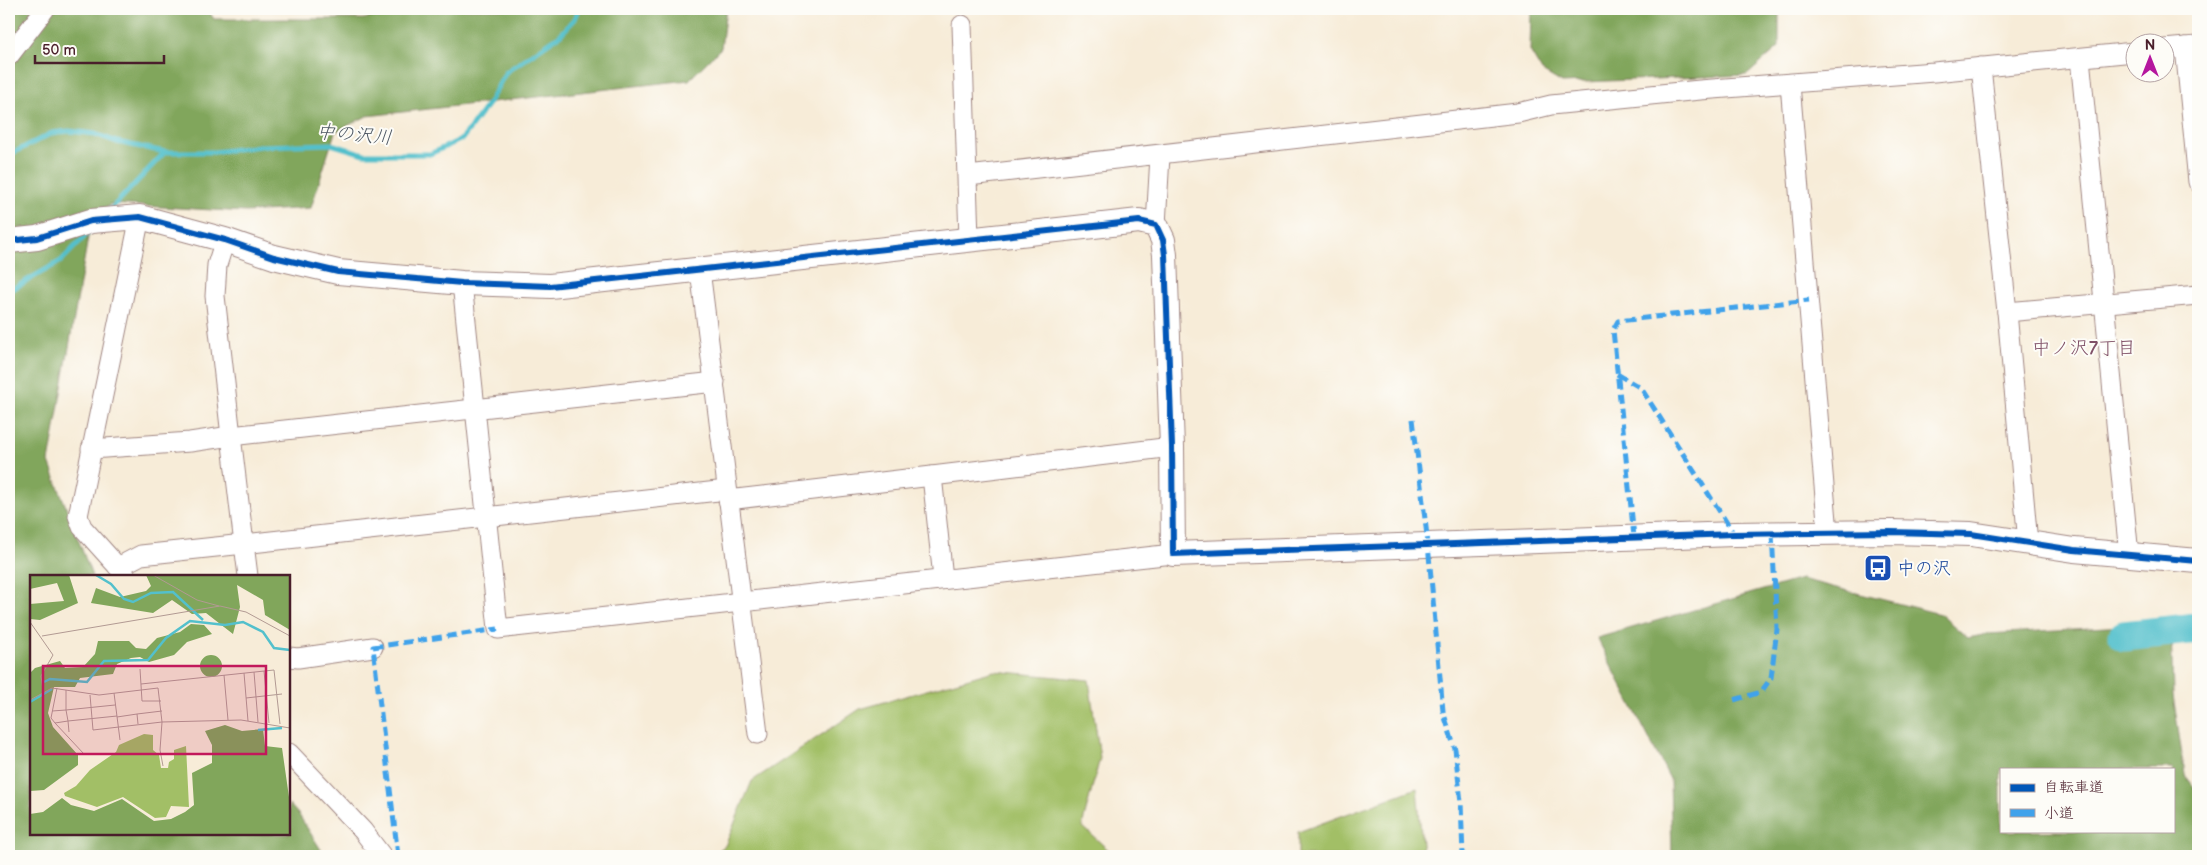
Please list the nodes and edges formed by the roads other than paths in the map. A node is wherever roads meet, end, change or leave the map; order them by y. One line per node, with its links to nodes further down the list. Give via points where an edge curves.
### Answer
1 (45, 9): 6 (street)
2 (962, 25): 11 (street)
3 (2192, 47): 4 (street); 12 (street)
4 (2174, 48)
5 (2124, 53): 7 (street)
6 (9, 56)
7 (2080, 58): 8 (street); 21 (street)
8 (1981, 67): 9 (street); 22 (street)
9 (1790, 84): 10 (street, via 1551,106 1518,113); 31 (street)
10 (1160, 156): 11 (street); 14 (street)
11 (968, 176): 15 (street)
12 (2198, 182)
13 (140, 217): 16 (street); 17 (street, via 91,221 37,238); 27 (street)
14 (1156, 225): 15 (street, via 1139,221); 26 (street, via 1166,255)
15 (969, 238): 18 (street)
16 (225, 240): 19 (street, via 274,257 338,272); 25 (street, via 217,264 215,296)
17 (9, 241)
18 (700, 270): 19 (street, via 550,286); 23 (street)
19 (462, 283): 24 (street)
20 (2198, 295): 21 (street)
21 (2106, 304): 22 (street); 35 (street)
22 (2007, 312): 32 (street)
23 (715, 382): 24 (street); 29 (street)
24 (474, 410): 25 (street); 30 (street)
25 (231, 436): 27 (street); 33 (street)
26 (1172, 447): 28 (street); 34 (street)
27 (91, 449): 37 (street, via 78,516 82,527)
28 (932, 476): 29 (street); 39 (street)
29 (728, 495): 30 (street); 40 (street)
30 (485, 517): 33 (street); 40 (street, via 498,629)
31 (1828, 533): 32 (street, via 1952,533); 34 (street)
32 (2028, 543): 35 (street)
33 (244, 544): 37 (street, via 141,556); 38 (street)
34 (1173, 554): 39 (street)
35 (2129, 556): 36 (street)
36 (2198, 561)
37 (122, 572)
38 (248, 575)
39 (943, 578): 40 (street)
40 (741, 603): 43 (street)
41 (373, 647): 42 (street)
42 (290, 657)
43 (758, 734)
44 (290, 754): 45 (street, via 363,831)
45 (382, 856)

